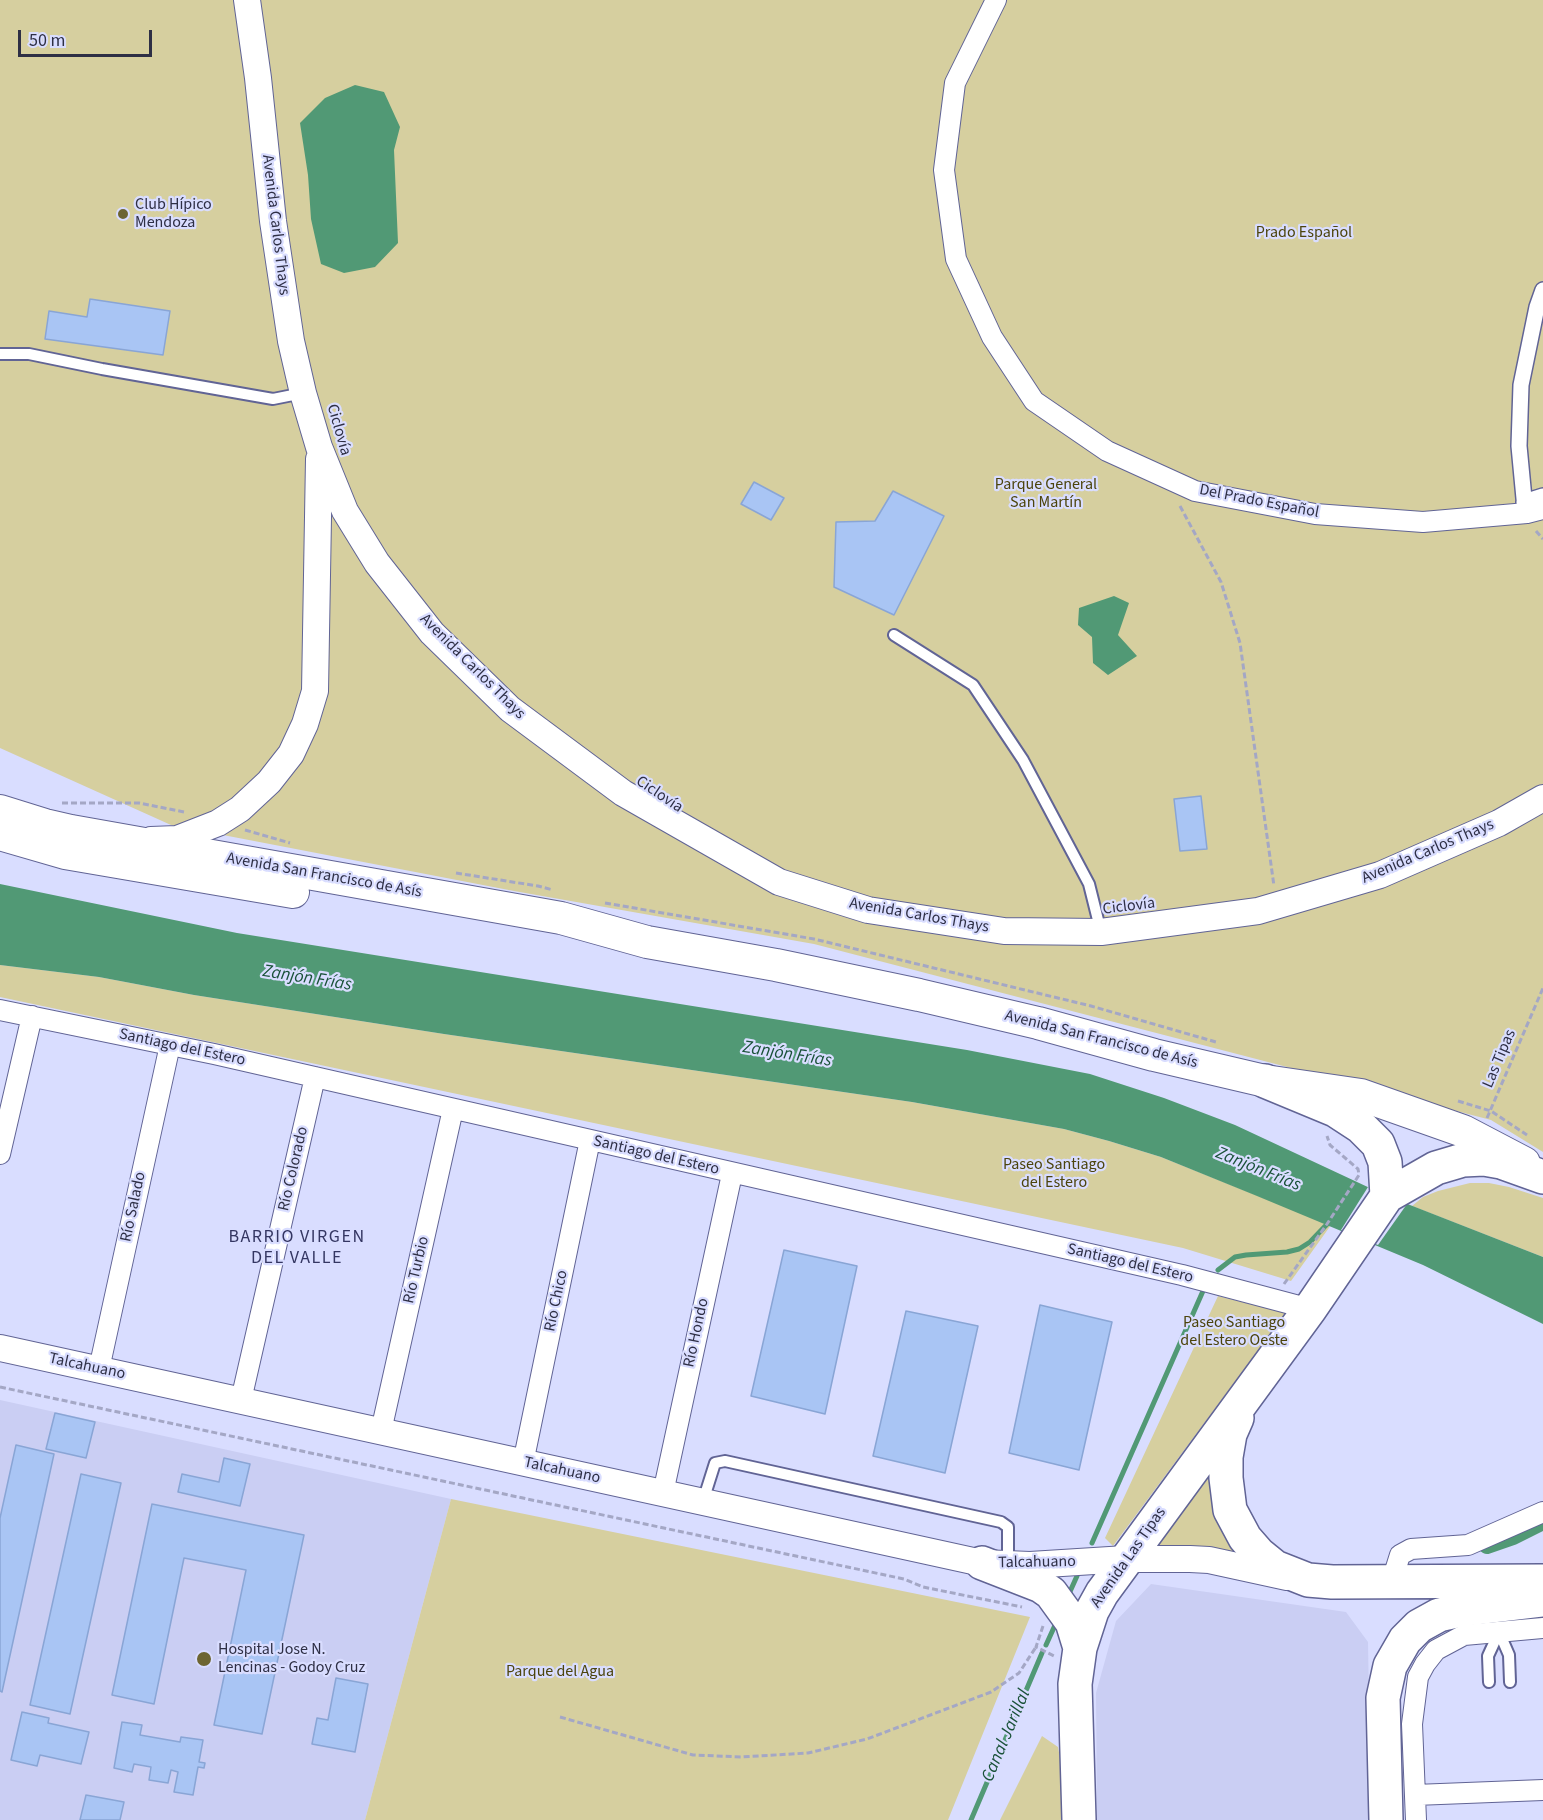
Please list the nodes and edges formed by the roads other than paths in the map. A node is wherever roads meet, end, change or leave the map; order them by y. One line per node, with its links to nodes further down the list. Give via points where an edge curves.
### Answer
1 (247, 0): 5 (street, Avenida Carlos Thays, via 273,220)
2 (996, 0): 8 (street, Del Prado Español, via 955,83 944,170 956,259 992,338 1034,401 1107,451 1195,491 1315,514 1423,522)
3 (1543, 290): 8 (street, via 1521,385 1519,446)
4 (0, 354): 5 (lane, via 29,354 273,399)
5 (303, 393): 6 (street, Avenida Carlos Thays)
6 (319, 447): 13 (street, Avenida Carlos Thays, via 315,691 291,754 269,782 218,823 177,839); 14 (street, Avenida Carlos Thays, via 345,511 377,562 432,633 510,709 623,793 779,882 868,910 1004,931)
7 (1543, 496): 8 (street)
8 (1531, 508)
9 (894, 635): 14 (lane, via 972,685 1023,760 1089,884)
10 (1543, 798): 14 (street, Avenida Carlos Thays, via 1499,823 1380,875 1258,911)
11 (0, 811): 13 (main road, Avenida San Francisco de Asís, via 45,825)
12 (0, 834): 15 (main road, Avenida San Francisco de Asís, via 65,853 128,865 533,933)
13 (131, 842): 15 (main road, Avenida San Francisco de Asís, via 561,918)
14 (1101, 932)
15 (647, 942): 20 (main road, Avenida San Francisco de Asís, via 919,995)
16 (0, 1010): 17 (street, Santiago del Estero)
17 (32, 1016): 18 (street, Santiago del Estero); 23 (street)
18 (170, 1045): 19 (street, Santiago del Estero); 29 (street, Río Salado)
19 (315, 1077): 21 (street, Santiago del Estero); 31 (street, Río Colorado)
20 (1265, 1081): 25 (main road, Avenida San Francisco de Asís, via 1361,1095 1463,1131); 26 (highway, via 1335,1110 1361,1127 1378,1144 1385,1162)
21 (453, 1109): 22 (street, Santiago del Estero); 32 (street, Río Turbio)
22 (590, 1140): 24 (street, Santiago del Estero); 33 (street, Río Chico)
23 (0, 1154)
24 (732, 1174): 27 (street, Santiago del Estero, via 1182,1275); 34 (street, Río Hondo)
25 (1543, 1175): 26 (highway, via 1501,1162 1463,1160 1436,1168)
26 (1387, 1196): 27 (highway, Avenida Las Tipas)
27 (1310, 1309): 30 (highway, Avenida Las Tipas)
28 (0, 1347): 29 (street, Talcahuano)
29 (99, 1369): 31 (street, Talcahuano)
30 (1249, 1392): 37 (highway, Avenida Las Tipas); 39 (highway, Avenida Las Tipas, via 1227,1445 1230,1510 1259,1554 1275,1567)
31 (240, 1400): 32 (street, Talcahuano)
32 (381, 1431): 33 (street, Talcahuano)
33 (523, 1462): 34 (street, Talcahuano)
34 (663, 1493): 35 (street, Talcahuano)
35 (703, 1502): 38 (street, Talcahuano); 38 (lane, via 715,1463 725,1461 1001,1522 1008,1527)
36 (1543, 1512): 41 (street, via 1468,1545 1411,1549 1400,1555 1395,1571)
37 (1126, 1559): 38 (street, Talcahuano, via 1030,1566); 39 (street, via 1209,1560); 45 (highway, Avenida Las Tipas)
38 (995, 1564): 45 (highway, via 1051,1593 1072,1622)
39 (1308, 1580): 41 (highway)
40 (1543, 1581): 41 (highway)
41 (1398, 1582)
42 (1543, 1600): 51 (highway, via 1439,1614 1405,1640 1390,1666 1383,1698)
43 (1543, 1628): 44 (street)
44 (1499, 1632): 46 (lane, via 1488,1656); 47 (lane, via 1509,1655); 49 (street, via 1464,1635 1436,1650 1418,1677 1412,1724)
45 (1069, 1653): 50 (highway, Avenida Las Tipas, via 1076,1684)
46 (1489, 1682)
47 (1510, 1682)
48 (1543, 1790): 49 (street)
49 (1415, 1795): 52 (street)
50 (1078, 1820)
51 (1386, 1820)
52 (1416, 1820)

